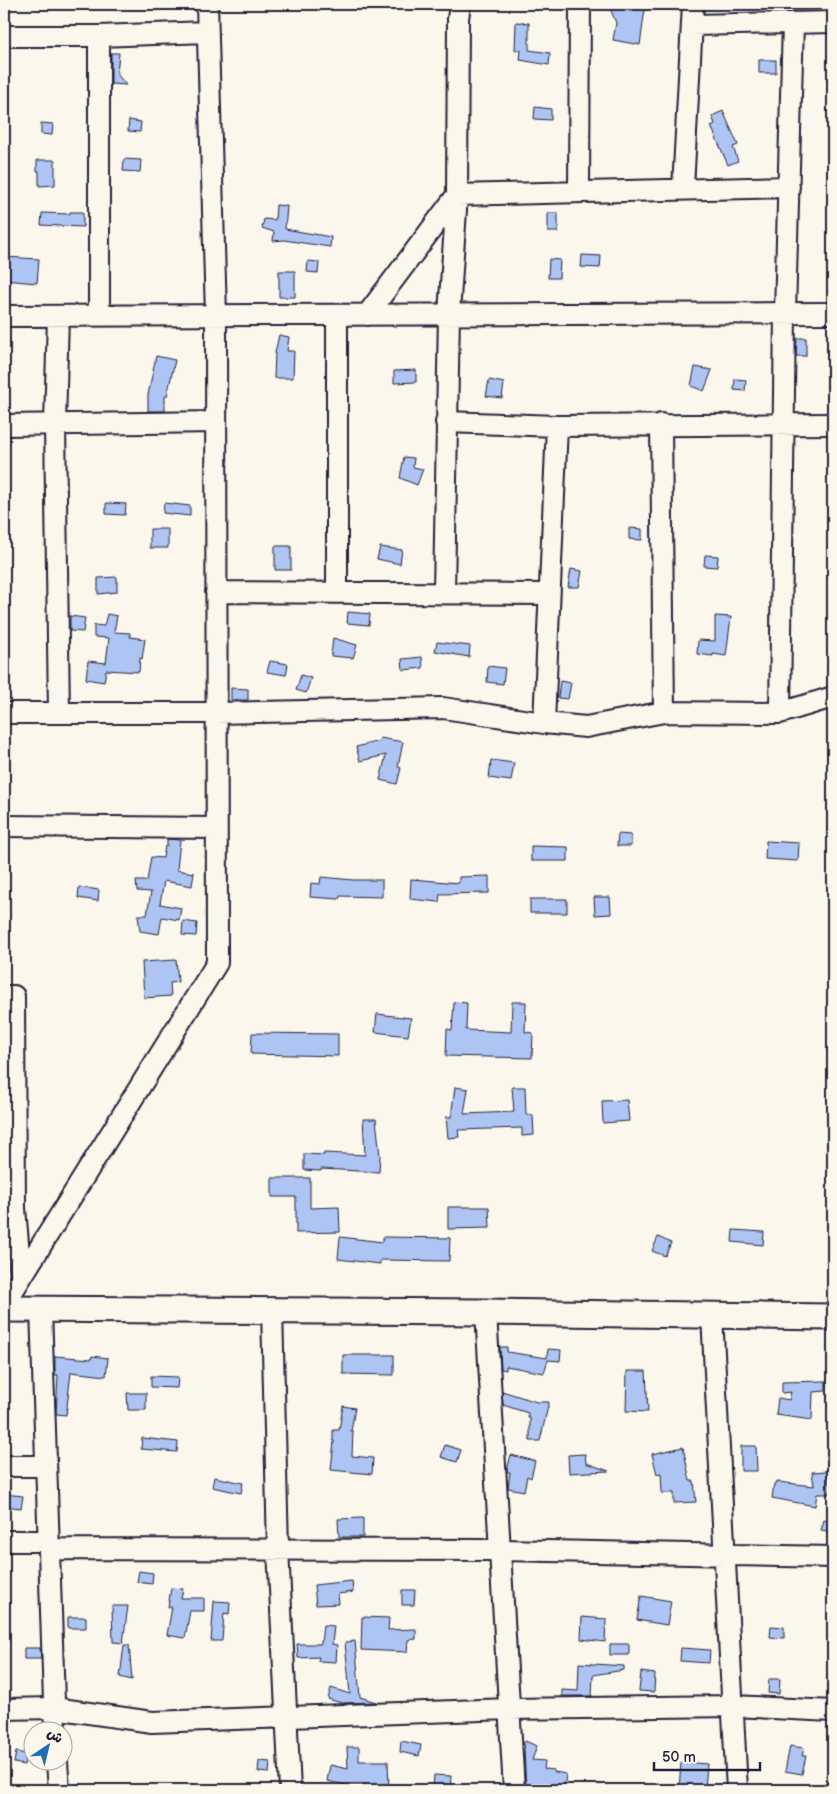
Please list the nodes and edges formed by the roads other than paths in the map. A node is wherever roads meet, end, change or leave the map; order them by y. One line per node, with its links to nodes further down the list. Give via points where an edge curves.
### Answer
1 (207, 4): 8 (street)
2 (460, 4): 14 (street)
3 (580, 4): 13 (street)
4 (693, 4): 7 (street)
5 (833, 22): 6 (street)
6 (793, 23): 7 (street); 11 (street)
7 (693, 25): 12 (street)
8 (207, 32): 10 (street); 19 (street)
9 (4, 36): 10 (street)
10 (99, 36): 23 (street)
11 (788, 187): 12 (street); 15 (street)
12 (683, 188): 13 (street)
13 (578, 191): 14 (street)
14 (457, 195): 17 (street); 18 (street)
15 (785, 313): 16 (street); 18 (street); 28 (street)
16 (833, 313)
17 (367, 314): 18 (street); 20 (street)
18 (449, 314): 25 (street)
19 (216, 315): 20 (street); 23 (street); 24 (street)
20 (337, 315): 33 (street)
21 (4, 316): 22 (street)
22 (58, 316): 23 (street); 26 (street)
23 (99, 316)
24 (216, 422): 26 (street); 32 (street)
25 (446, 422): 31 (street); 34 (street)
26 (55, 424): 30 (street); 39 (street)
27 (661, 424): 28 (street); 31 (street); 37 (street)
28 (784, 424): 29 (street); 41 (street)
29 (833, 424)
30 (4, 425)
31 (557, 426): 35 (street)
32 (216, 592): 33 (street); 40 (street)
33 (337, 592): 34 (street)
34 (444, 593): 35 (street)
35 (550, 594): 42 (street)
36 (833, 697): 41 (street)
37 (664, 712): 41 (street); 42 (street, via 586,727)
38 (4, 713): 39 (street)
39 (59, 713): 40 (street)
40 (216, 713): 42 (street, via 443,708); 44 (street)
41 (780, 713)
42 (544, 723)
43 (4, 826): 44 (street)
44 (216, 828): 48 (street, via 216,963)
45 (4, 996): 46 (street, via 14,996)
46 (9, 1104): 47 (street)
47 (9, 1208): 48 (street)
48 (21, 1278): 49 (street)
49 (4, 1305)
50 (4, 1309): 51 (main road)
51 (41, 1309): 52 (main road); 57 (street)
52 (272, 1310): 53 (main road); 60 (street)
53 (486, 1312): 54 (main road); 61 (street)
54 (712, 1315): 55 (main road); 62 (street)
55 (833, 1317)
56 (4, 1466): 57 (street)
57 (46, 1466): 59 (street)
58 (4, 1541): 59 (street)
59 (49, 1545): 60 (street); 66 (street)
60 (278, 1549): 61 (street); 69 (street)
61 (500, 1550): 62 (street); 67 (street)
62 (725, 1554): 63 (street); 64 (street)
63 (833, 1557)
64 (733, 1706): 67 (street); 68 (street); 75 (street)
65 (4, 1708): 66 (street)
66 (54, 1708): 69 (street, via 152,1722); 70 (street)
67 (509, 1709): 69 (street); 74 (street)
68 (833, 1711)
69 (286, 1717): 73 (street)
70 (55, 1722)
71 (58, 1772): 72 (street)
72 (59, 1790)
73 (290, 1790)
74 (514, 1790)
75 (737, 1790)

